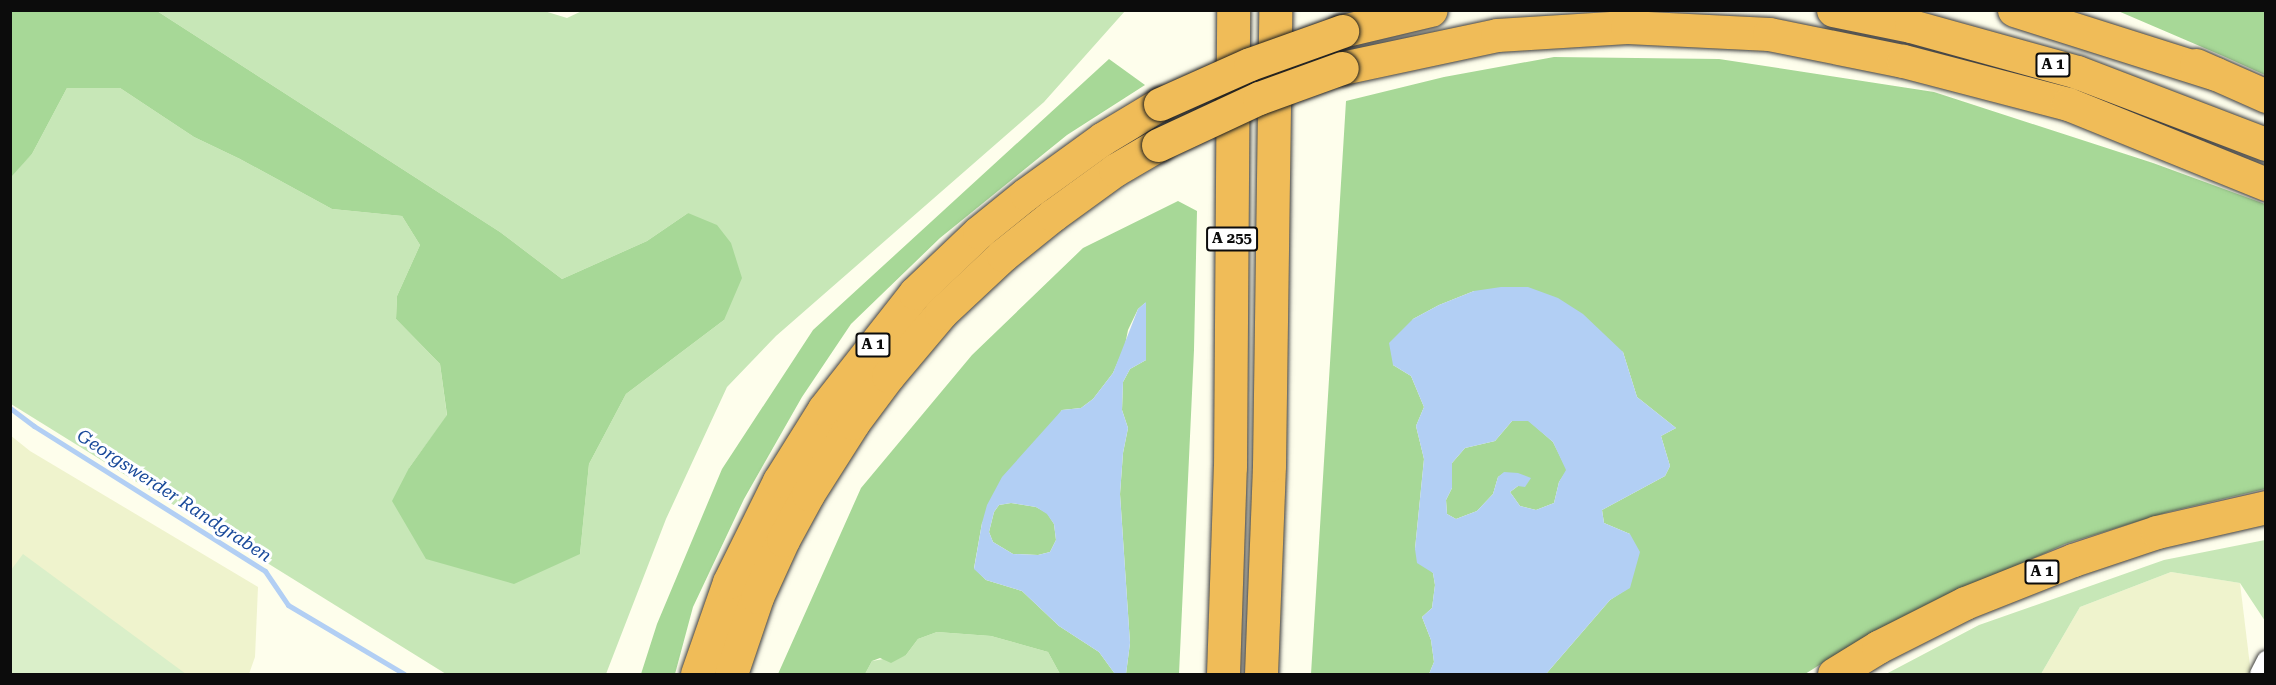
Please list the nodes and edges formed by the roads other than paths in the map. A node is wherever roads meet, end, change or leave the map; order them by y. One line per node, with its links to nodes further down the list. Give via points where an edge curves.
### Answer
1 (1233, 10): 15 (highway, A 255, via 1230,468)
2 (1431, 10): 13 (highway, A 1, bridge, via 1342,31 1250,64 1160,104 1102,139 979,232 915,293 824,409 779,481 729,582)
3 (1833, 10): 9 (highway, A 1, via 1911,26 2077,72)
4 (2014, 10): 7 (highway)
5 (2082, 10): 7 (highway)
6 (1276, 13): 16 (highway, A 255)
7 (2216, 74): 8 (highway)
8 (2265, 96)
9 (2265, 144)
10 (2265, 184): 14 (highway, bridge, via 2068,104 1903,61 1769,34 1627,27 1497,35 1342,68 1259,98 1158,145 1115,170 1003,255 941,314 853,423 808,494 757,597)
11 (2265, 507): 17 (highway, A 1, via 2157,532 2073,560 1965,603)
12 (2265, 660): 18 (street)
13 (697, 675)
14 (731, 675)
15 (1223, 675)
16 (1261, 675)
17 (1833, 675)
18 (2259, 675)

